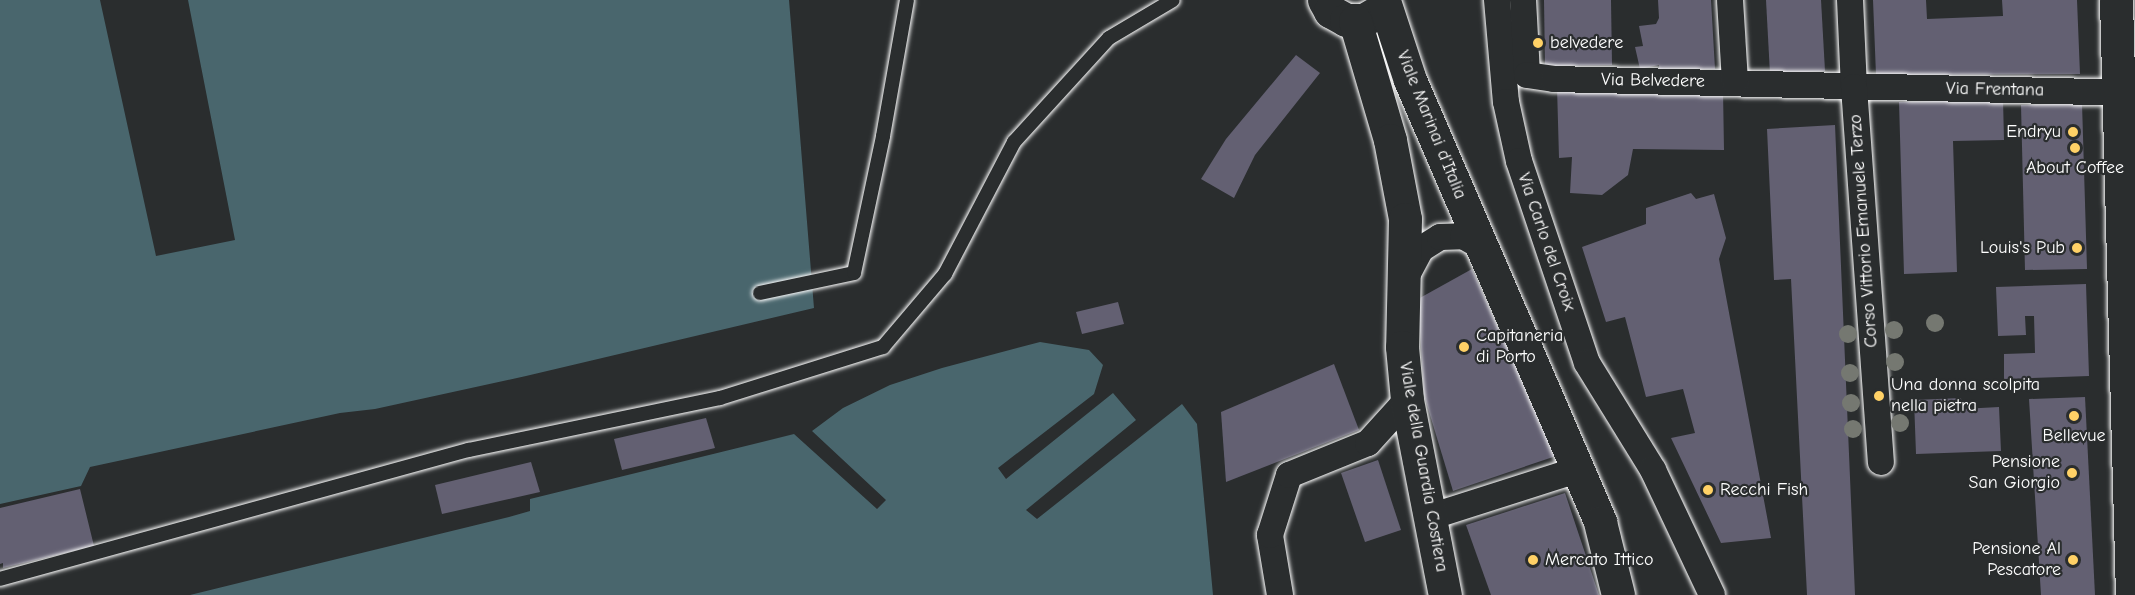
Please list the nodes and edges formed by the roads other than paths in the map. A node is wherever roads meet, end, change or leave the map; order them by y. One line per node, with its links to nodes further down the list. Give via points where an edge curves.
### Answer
1 (907, 0): 17 (lane, via 854,273)
2 (1173, 0): 23 (lane, via 1108,38 1014,142 945,274 883,347 720,398 469,450)
3 (1324, 0): 10 (main road, via 1337,17)
4 (1384, 0): 10 (main road, Viale Marinai d'Italia, via 1373,15); 14 (main road, Viale Marinai d'Italia, via 1410,80)
5 (1497, 0): 27 (street, Via Carlo del Croix, via 1506,102 1519,161 1587,363 1653,470)
6 (1523, 0): 11 (street, Via Belvedere, via 1527,75 1554,79)
7 (1730, 0): 11 (street)
8 (1850, 0): 12 (street, Corso Vittorio Emanuele Terzo)
9 (2116, 0): 13 (main road)
10 (1355, 21): 16 (main road, Viale della Guardia Costiera, via 1390,140 1405,219)
11 (1736, 82): 12 (street, Via Belvedere)
12 (1854, 87): 13 (street, Via Frentana); 20 (street, Corso Vittorio Emanuele Terzo)
13 (2127, 93): 15 (main road)
14 (1482, 247): 16 (street, via 1463,236 1440,237 1421,249); 21 (main road, Viale Marinai d'Italia)
15 (2129, 281): 19 (main road)
16 (1403, 285): 18 (main road, Viale della Guardia Costiera, via 1402,347)
17 (760, 293)
18 (1407, 400): 22 (main road, Viale della Guardia Costiera); 24 (street, via 1368,443 1289,475 1270,535)
19 (2131, 407): 28 (main road)
20 (1881, 462)
21 (1577, 470): 22 (street); 26 (main road, Viale Marinai d'Italia, via 1600,522)
22 (1430, 516): 25 (main road, Viale della Guardia Costiera)
23 (0, 579)
24 (1280, 595)
25 (1445, 595)
26 (1618, 595)
27 (1712, 595)
28 (2132, 595)

